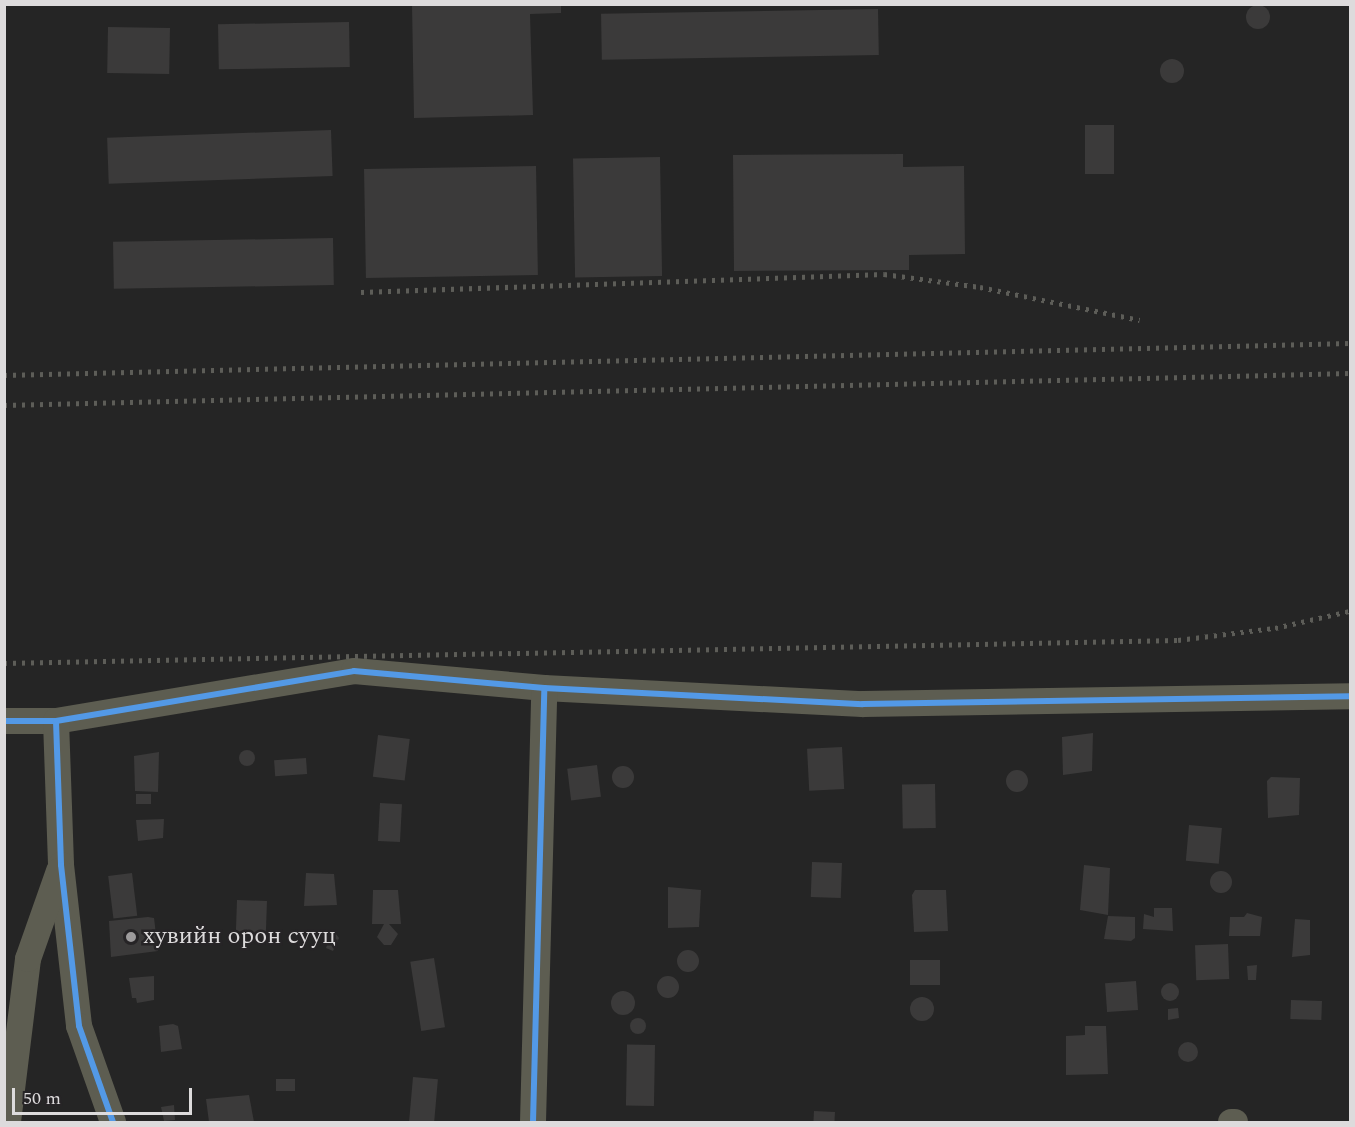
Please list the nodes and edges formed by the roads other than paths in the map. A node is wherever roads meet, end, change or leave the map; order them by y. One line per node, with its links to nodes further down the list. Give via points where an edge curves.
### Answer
1 (544, 688): 2 (street, via 863,704); 3 (street, via 354,671); 8 (street)
2 (1350, 696)
3 (56, 720): 4 (street); 5 (street)
4 (4, 721)
5 (61, 865): 6 (street, via 28,959); 7 (street, via 79,1026)
6 (8, 1122)
7 (113, 1122)
8 (533, 1122)
9 (1231, 1122): 10 (street)
10 (1236, 1122)

